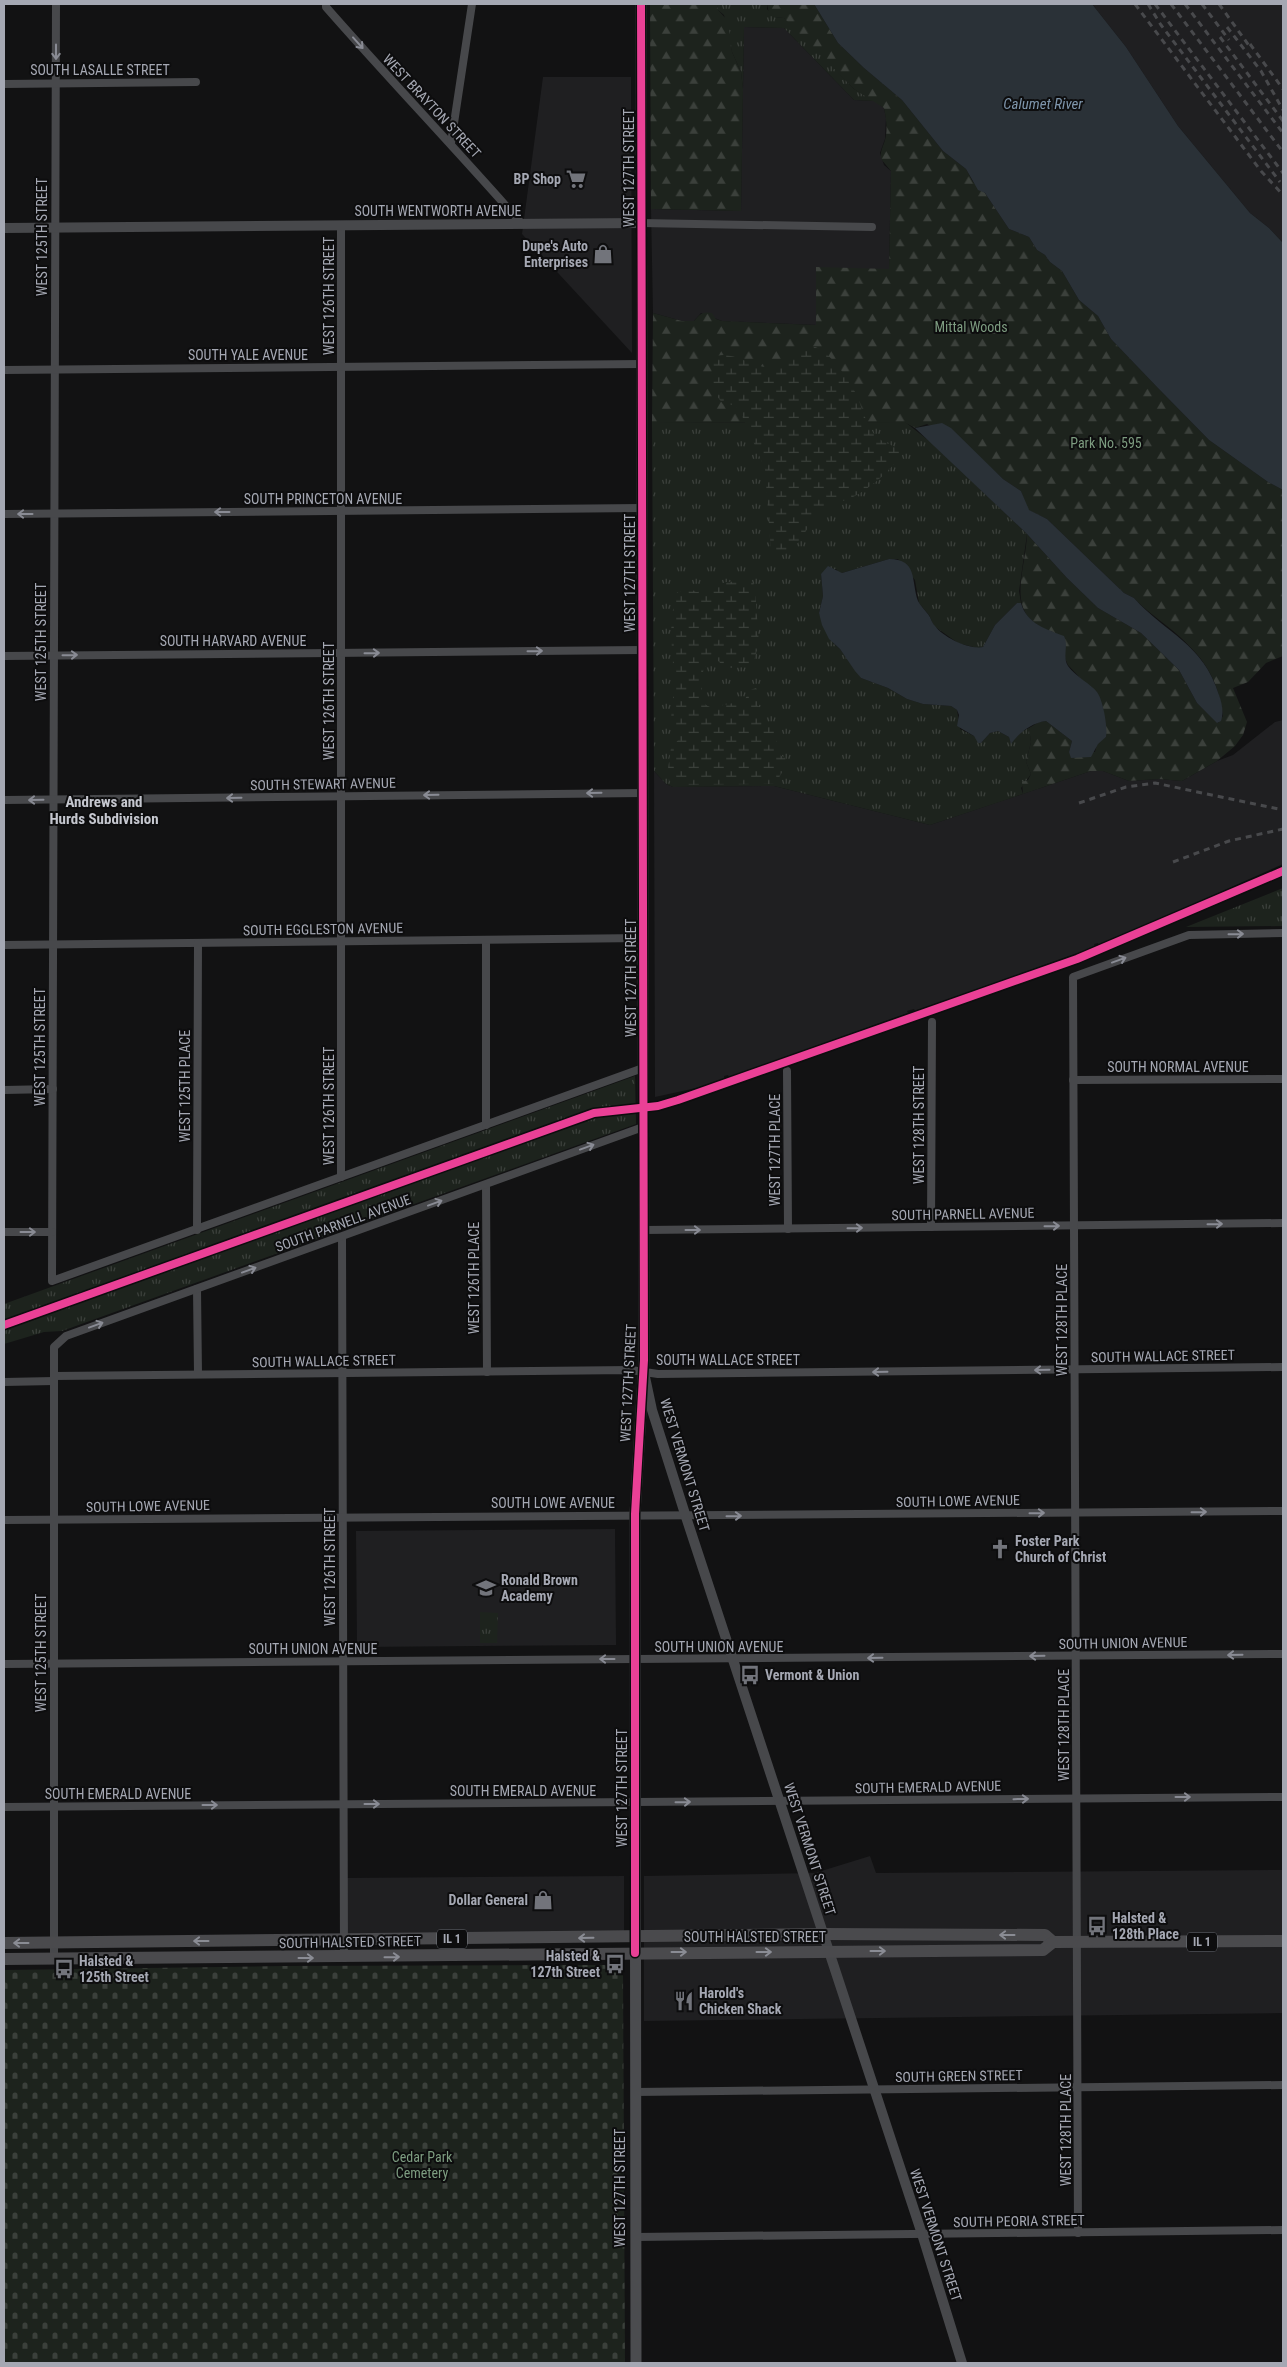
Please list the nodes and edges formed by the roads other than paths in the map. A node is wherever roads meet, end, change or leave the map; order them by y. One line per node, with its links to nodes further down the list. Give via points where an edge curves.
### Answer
1 (56, 4): 6 (street, WEST 125TH STREET, one-way to 6)
2 (326, 4): 8 (street, WEST BRAYTON STREET, one-way to 8, via 366,52)
3 (472, 4): 8 (street)
4 (641, 4): 9 (main road, WEST 127TH STREET)
5 (196, 82): 6 (street, SOUTH LASALLE STREET)
6 (56, 83): 7 (street, SOUTH LASALLE STREET); 14 (street, WEST 125TH STREET)
7 (4, 84)
8 (451, 142): 10 (street, WEST BRAYTON STREET)
9 (641, 223): 10 (street, SOUTH WENTWORTH AVENUE); 12 (street, SOUTH WENTWORTH AVENUE); 15 (main road, WEST 127TH STREET)
10 (522, 224): 11 (street, SOUTH WENTWORTH AVENUE)
11 (341, 225): 14 (street, SOUTH WENTWORTH AVENUE); 16 (street, WEST 126TH STREET)
12 (872, 227)
13 (4, 228): 14 (street, SOUTH WENTWORTH AVENUE)
14 (54, 228): 17 (street, WEST 125TH STREET)
15 (642, 364): 16 (street, SOUTH YALE AVENUE); 19 (main road, WEST 127TH STREET)
16 (341, 367): 17 (street, SOUTH YALE AVENUE); 20 (street, WEST 126TH STREET)
17 (54, 369): 18 (street, SOUTH YALE AVENUE); 21 (street, WEST 125TH STREET)
18 (4, 370)
19 (642, 508): 20 (street, SOUTH PRINCETON AVENUE); 23 (main road, WEST 127TH STREET)
20 (341, 512): 21 (street, SOUTH PRINCETON AVENUE, one-way to 21); 24 (street, WEST 126TH STREET)
21 (54, 513): 22 (street, SOUTH PRINCETON AVENUE, one-way to 22); 25 (street, WEST 125TH STREET)
22 (4, 514)
23 (642, 650): 24 (street, SOUTH HARVARD AVENUE, one-way to 23); 27 (main road, WEST 127TH STREET)
24 (341, 653): 25 (street, SOUTH HARVARD AVENUE, one-way to 24); 28 (street, WEST 126TH STREET)
25 (54, 655): 26 (street, SOUTH HARVARD AVENUE); 30 (street, WEST 125TH STREET)
26 (4, 656)
27 (643, 793): 28 (street, SOUTH STEWART AVENUE, one-way to 28); 32 (main road, WEST 127TH STREET)
28 (341, 796): 30 (street, SOUTH STEWART AVENUE, one-way to 30); 34 (street, WEST 126TH STREET)
29 (4, 800): 30 (street, SOUTH STEWART AVENUE, one-way to 29)
30 (53, 800): 37 (street, WEST 125TH STREET)
31 (1283, 934): 42 (street, WEST 128TH PLACE, one-way to 31, via 1073,977 1189,935)
32 (643, 938): 33 (street, SOUTH EGGLESTON AVENUE); 39 (main road, WEST 127TH STREET)
33 (486, 940): 34 (street, SOUTH EGGLESTON AVENUE); 45 (street)
34 (341, 941): 35 (street, SOUTH EGGLESTON AVENUE); 47 (street, WEST 126TH STREET)
35 (198, 943): 37 (street, SOUTH EGGLESTON AVENUE); 53 (street, WEST 125TH PLACE)
36 (4, 945): 37 (street, SOUTH EGGLESTON AVENUE)
37 (53, 945): 43 (street, WEST 125TH STREET)
38 (932, 1022): 51 (street, WEST 128TH STREET)
39 (643, 1068): 45 (street); 46 (main road, WEST 127TH STREET)
40 (788, 1071): 52 (street, WEST 127TH PLACE)
41 (1283, 1079): 42 (street, SOUTH NORMAL AVENUE)
42 (1074, 1080): 50 (street, WEST 128TH PLACE)
43 (53, 1089): 44 (street); 56 (street, WEST 125TH STREET)
44 (4, 1090)
45 (486, 1125): 47 (street)
46 (644, 1127): 48 (street, SOUTH PARNELL AVENUE, one-way to 46); 54 (main road, WEST 127TH STREET)
47 (341, 1177): 53 (street)
48 (486, 1185): 57 (street, SOUTH PARNELL AVENUE, one-way to 48); 62 (street, WEST 126TH PLACE)
49 (1283, 1223): 50 (street, SOUTH PARNELL AVENUE, one-way to 49)
50 (1074, 1225): 51 (street, SOUTH PARNELL AVENUE, one-way to 50); 61 (street, WEST 128TH PLACE)
51 (931, 1227): 52 (street, SOUTH PARNELL AVENUE, one-way to 51)
52 (788, 1229): 54 (street, SOUTH PARNELL AVENUE, one-way to 52)
53 (197, 1230): 56 (street, WEST 125TH STREET, via 52,1281)
54 (644, 1230): 63 (main road, WEST 127TH STREET)
55 (4, 1232): 56 (street, one-way to 56)
56 (52, 1232)
57 (342, 1237): 58 (street, SOUTH PARNELL AVENUE, one-way to 57); 64 (street, WEST 126TH STREET)
58 (197, 1288): 59 (street, SOUTH PARNELL AVENUE, one-way to 58, via 66,1336); 65 (street)
59 (54, 1347): 66 (street, WEST 125TH STREET)
60 (1283, 1367): 61 (street, SOUTH WALLACE STREET)
61 (1075, 1370): 63 (street, SOUTH WALLACE STREET, one-way to 63); 69 (street, WEST 128TH PLACE)
62 (486, 1372): 63 (street, SOUTH WALLACE STREET); 64 (street, SOUTH WALLACE STREET)
63 (644, 1372): 70 (main road, WEST 127TH STREET); 71 (street, WEST VERMONT STREET, via 652,1410)
64 (342, 1373): 65 (street, SOUTH WALLACE STREET); 72 (street, WEST 126TH STREET)
65 (198, 1374): 66 (street, SOUTH WALLACE STREET)
66 (54, 1378): 67 (street, SOUTH WALLACE STREET); 73 (street, WEST 125TH STREET)
67 (4, 1382)
68 (1283, 1511): 69 (street, SOUTH LOWE AVENUE, one-way to 68)
69 (1076, 1513): 71 (street, SOUTH LOWE AVENUE, one-way to 69); 76 (street, WEST 128TH PLACE)
70 (635, 1514): 71 (street, SOUTH LOWE AVENUE); 72 (street, SOUTH LOWE AVENUE); 77 (main road, WEST 127TH STREET)
71 (686, 1516): 78 (street, WEST VERMONT STREET)
72 (343, 1517): 73 (street, SOUTH LOWE AVENUE); 79 (street, WEST 126TH STREET)
73 (54, 1519): 74 (street, SOUTH LOWE AVENUE); 81 (street, WEST 125TH STREET)
74 (4, 1520)
75 (1283, 1654): 76 (street, SOUTH UNION AVENUE, one-way to 76)
76 (1076, 1656): 78 (street, SOUTH UNION AVENUE, one-way to 78); 83 (street, WEST 128TH PLACE)
77 (634, 1659): 78 (street, SOUTH UNION AVENUE); 79 (street, SOUTH UNION AVENUE, one-way to 79); 85 (main road, WEST 127TH STREET)
78 (733, 1660): 84 (street, WEST VERMONT STREET)
79 (343, 1662): 81 (street, SOUTH UNION AVENUE); 86 (street, WEST 126TH STREET)
80 (4, 1664): 81 (street, SOUTH UNION AVENUE)
81 (54, 1664): 88 (street, WEST 125TH STREET)
82 (1283, 1797): 83 (street, SOUTH EMERALD AVENUE, one-way to 82)
83 (1077, 1798): 84 (street, SOUTH EMERALD AVENUE, one-way to 83); 95 (street, WEST 128TH PLACE)
84 (780, 1801): 85 (street, SOUTH EMERALD AVENUE, one-way to 84); 89 (street, WEST VERMONT STREET)
85 (634, 1802): 86 (street, SOUTH EMERALD AVENUE, one-way to 85); 90 (main road, WEST 127TH STREET)
86 (343, 1804): 88 (street, SOUTH EMERALD AVENUE, one-way to 86); 91 (street, WEST 126TH STREET)
87 (4, 1807): 88 (street, SOUTH EMERALD AVENUE)
88 (54, 1807): 93 (street, WEST 125TH STREET)
89 (824, 1934): 90 (main road, SOUTH HALSTED STREET / IL 1); 94 (main road, SOUTH HALSTED STREET / IL 1, one-way to 89, via 1045,1936); 97 (street, WEST VERMONT STREET)
90 (635, 1937): 91 (main road, SOUTH HALSTED STREET / IL 1, one-way to 91); 98 (main road, WEST 127TH STREET)
91 (344, 1940): 93 (main road, SOUTH HALSTED STREET / IL 1, one-way to 93); 99 (street, WEST 126TH STREET)
92 (1283, 1941): 95 (main road, SOUTH HALSTED STREET / IL 1)
93 (54, 1942): 96 (main road, SOUTH HALSTED STREET / IL 1, one-way to 96); 101 (street, WEST 125TH STREET)
94 (1054, 1942): 95 (main road, SOUTH HALSTED STREET / IL 1); 97 (main road, SOUTH HALSTED STREET, one-way to 94, via 1044,1950)
95 (1078, 1942): 103 (street, WEST 128TH PLACE)
96 (4, 1943)
97 (829, 1951): 98 (main road, SOUTH HALSTED STREET / IL 1, one-way to 97); 104 (street, WEST VERMONT STREET)
98 (635, 1953): 99 (main road, SOUTH HALSTED STREET / IL 1, one-way to 98); 105 (main road, WEST 127TH STREET)
99 (344, 1958): 101 (main road, SOUTH HALSTED STREET / IL 1, one-way to 99)
100 (4, 1959): 101 (main road, SOUTH HALSTED STREET / IL 1)
101 (54, 1959)
102 (1283, 2085): 103 (street, SOUTH GREEN STREET)
103 (1078, 2087): 104 (street, SOUTH GREEN STREET); 107 (street, WEST 128TH PLACE)
104 (874, 2090): 105 (street, SOUTH GREEN STREET); 108 (street, WEST VERMONT STREET)
105 (635, 2092): 109 (main road, WEST 127TH STREET)
106 (1283, 2230): 107 (street, SOUTH PEORIA STREET)
107 (1078, 2233): 108 (street, SOUTH PEORIA STREET)
108 (922, 2234): 109 (street, SOUTH PEORIA STREET); 111 (street, WEST VERMONT STREET)
109 (635, 2237): 110 (main road, WEST 127TH STREET)
110 (636, 2363)
111 (962, 2363)

